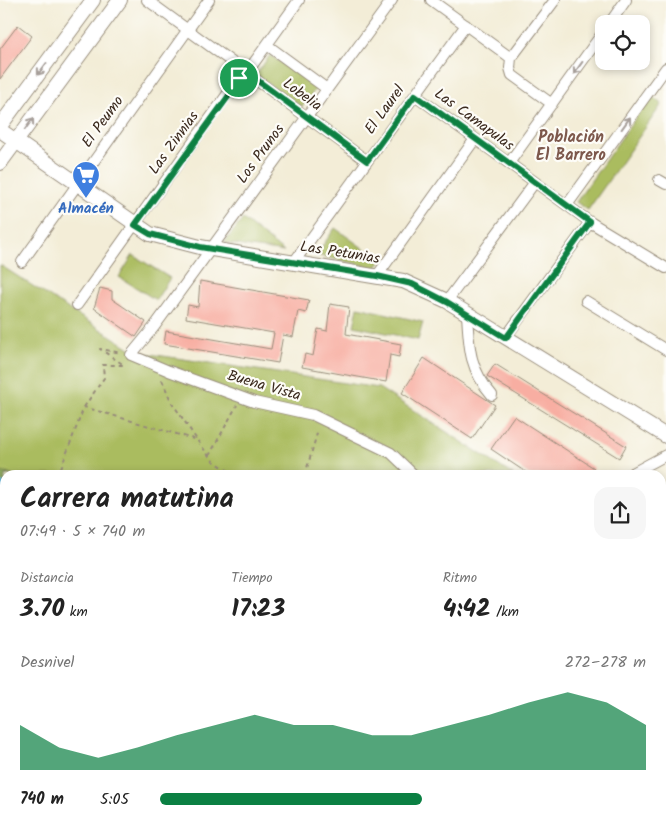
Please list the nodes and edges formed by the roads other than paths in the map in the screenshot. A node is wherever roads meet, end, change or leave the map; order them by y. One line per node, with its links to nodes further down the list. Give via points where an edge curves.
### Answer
1 (93, 0): 22 (street, one-way to 22)
2 (120, 0): 25 (street, one-way to 2)
3 (146, 0): 12 (street, Lobelia)
4 (209, 0): 12 (street, El Peumo)
5 (299, 0): 14 (street, Las Zinnias)
6 (392, 0): 18 (street, Los Prunos)
7 (432, 0): 11 (street)
8 (555, 0): 15 (street)
9 (626, 0): 10 (street)
10 (615, 15)
11 (466, 25): 15 (street); 19 (street, El Laurel)
12 (188, 30): 17 (street, Lobelia); 30 (street, El Peumo)
13 (595, 44): 20 (street, one-way to 20)
14 (267, 45): 17 (street, Las Zinnias); 18 (street, Lobelia)
15 (511, 58): 20 (street, via 513,76)
16 (666, 68): 31 (street, one-way to 16)
17 (246, 72): 21 (street, Lobelia); 33 (street, Las Zinnias)
18 (327, 89): 21 (street, Los Prunos)
19 (415, 95): 24 (street, Las Camapulas); 26 (street, El Laurel)
20 (552, 104): 28 (street)
21 (307, 117): 26 (street, Lobelia); 34 (street, Los Prunos)
22 (0, 126)
23 (0, 130): 25 (street, Las Petunias)
24 (475, 139): 28 (street, Las Camapulas); 38 (street)
25 (17, 141): 27 (street); 30 (street, Las Petunias)
26 (367, 161): 36 (street, El Laurel)
27 (0, 163)
28 (509, 163): 29 (street, Las Camapulas)
29 (535, 182): 31 (street, Las Camapulas); 40 (street)
30 (77, 184): 33 (street, Las Petunias); 35 (street, El Peumo)
31 (567, 205): 32 (street, Las Camapulas)
32 (590, 222): 37 (street, Las Camapulas); 43 (street)
33 (135, 225): 34 (street, Las Petunias, via 150,234); 41 (street, Las Zinnias)
34 (212, 248): 36 (street, Las Petunias); 45 (street, Los Prunos)
35 (22, 262)
36 (294, 262): 38 (street, Las Petunias)
37 (666, 268)
38 (377, 276): 40 (street, Las Petunias, via 412,284)
39 (586, 301): 44 (street)
40 (447, 302): 42 (street, Las Petunias)
41 (78, 305)
42 (467, 314): 43 (street, Las Petunias); 46 (street, via 474,366 479,381)
43 (506, 338): 47 (street, Las Petunias)
44 (666, 350)
45 (131, 355): 49 (street, Buena Vista, via 242,398 314,415 391,454)
46 (492, 395)
47 (666, 436)
48 (666, 455): 50 (street)
49 (409, 470)
50 (638, 470)

